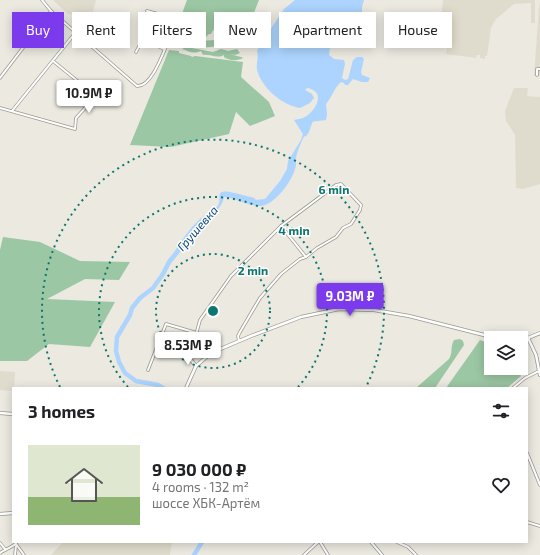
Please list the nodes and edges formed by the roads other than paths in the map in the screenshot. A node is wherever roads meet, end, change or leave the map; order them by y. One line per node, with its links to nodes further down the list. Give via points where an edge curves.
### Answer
1 (42, 0): 2 (street)
2 (51, 11): 5 (street); 13 (street)
3 (146, 11): 4 (street)
4 (150, 12)
5 (72, 29)
6 (72, 37): 10 (street)
7 (94, 48): 8 (street, via 137,86 141,86 153,74)
8 (164, 49): 9 (street, via 142,39)
9 (136, 52)
10 (53, 61): 15 (street); 15 (street, via 96,96 76,118 74,129)
11 (540, 69): 12 (street, via 537,69)
12 (537, 75)
13 (0, 78)
14 (0, 108): 15 (street)
15 (12, 111)
16 (281, 226): 17 (street); 17 (street, via 336,185 341,184 361,205 351,224); 18 (street, via 231,276 200,320)
17 (306, 257): 22 (street, via 281,274 260,298 238,336)
18 (196, 333): 23 (street); 27 (street, via 166,324)
19 (540, 333): 21 (main road)
20 (484, 335): 22 (main road, via 409,316 374,310 339,310 301,317)
21 (528, 338): 25 (main road)
22 (239, 341): 24 (main road)
23 (194, 351): 24 (main road); 26 (main road, via 190,358)
24 (206, 356): 26 (main road)
25 (539, 361): 28 (main road)
26 (196, 366): 30 (main road)
27 (148, 370)
28 (539, 371): 29 (main road); 31 (street)
29 (540, 375)
30 (186, 387)
31 (514, 387)
32 (0, 413): 33 (main road)
33 (12, 414)
34 (528, 455): 35 (street)
35 (540, 485)
36 (12, 513): 37 (main road)
37 (0, 514)
38 (528, 522): 39 (street)
39 (540, 526)
40 (0, 543): 46 (street)
41 (16, 543): 46 (street); 48 (street); 49 (street)
42 (318, 543): 50 (street)
43 (320, 543): 51 (street)
44 (372, 543): 52 (street)
45 (398, 543): 53 (street, via 408,547)
46 (5, 549): 47 (street)
47 (0, 553)
48 (15, 555)
49 (24, 555)
50 (304, 555)
51 (326, 555)
52 (382, 555)
53 (416, 555)

